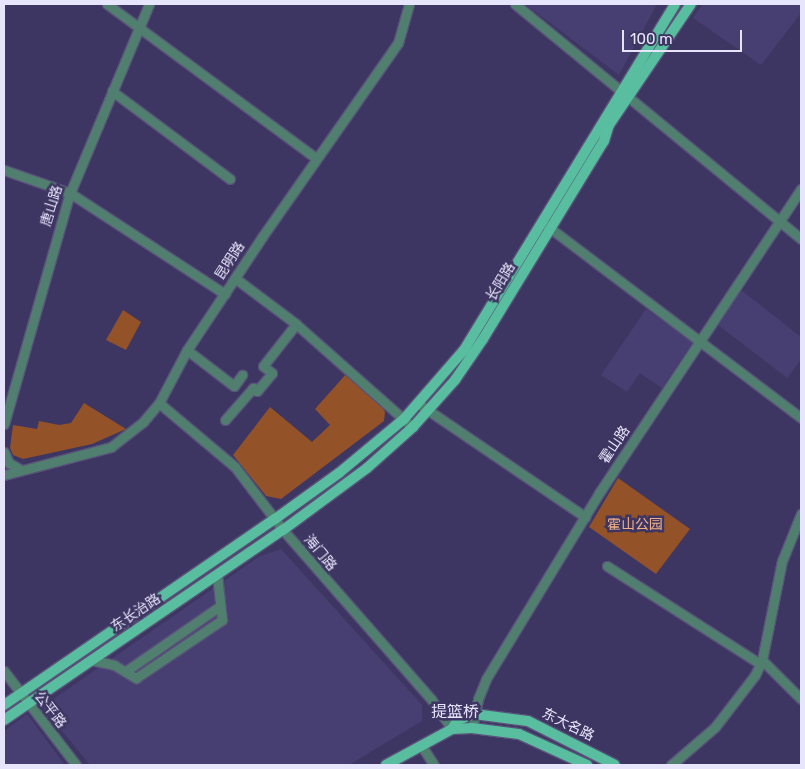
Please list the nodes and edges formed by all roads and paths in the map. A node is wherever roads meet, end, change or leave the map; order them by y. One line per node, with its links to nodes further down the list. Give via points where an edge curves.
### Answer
1 (107, 4): 7 (street)
2 (148, 4): 7 (street, 唐山路)
3 (409, 4): 11 (street, 昆明路, via 398,43)
4 (515, 4): 8 (street)
5 (676, 4): 8 (main road, 长阳路)
6 (691, 4): 10 (main road, 长阳路)
7 (138, 26): 9 (street, 唐山路); 11 (street)
8 (622, 89): 10 (street); 17 (main road, 长阳路)
9 (112, 91): 13 (street); 15 (street, 唐山路)
10 (631, 96): 16 (street); 17 (main road, 长阳路, via 609,125 604,142)
11 (316, 158): 19 (street, 昆明路)
12 (4, 170): 15 (street)
13 (230, 180)
14 (801, 189): 16 (street, 霍山路)
15 (70, 193): 20 (street); 30 (street, 唐山路)
16 (780, 222): 18 (street); 22 (street, 霍山路)
17 (545, 225): 22 (street); 26 (main road, 长阳路, via 482,339 454,380)
18 (801, 239)
19 (235, 278): 20 (street, 昆明路); 21 (street)
20 (225, 294): 23 (street, 昆明路)
21 (296, 324): 28 (street, via 263,366 272,373 257,390 253,388); 29 (street)
22 (700, 341): 27 (street); 36 (street, 霍山路)
23 (187, 350): 24 (street, via 234,386); 25 (street, 昆明路)
24 (242, 375)
25 (160, 403): 33 (street, 昆明路, via 130,434 111,447); 37 (street, 海门路, via 235,467)
26 (423, 407): 29 (main road, 长阳路); 31 (main road, 长阳路); 36 (street)
27 (801, 418)
28 (226, 420)
29 (404, 420): 31 (street); 37 (main road, 长阳路)
30 (4, 424)
31 (413, 427): 38 (main road, 长阳路, via 367,468)
32 (4, 452): 33 (street, via 8,464)
33 (22, 470): 34 (street, 昆明路)
34 (4, 475)
35 (801, 514): 42 (street, via 782,561)
36 (585, 517): 48 (street, 霍山路, via 486,679)
37 (275, 519): 38 (street, 海门路); 44 (main road, 东长治路)
38 (283, 530): 40 (main road, 东长治路); 51 (street, 海门路, via 431,699)
39 (607, 566): 42 (street)
40 (217, 575): 41 (main road, 东长治路); 41 (street, via 222,620 136,678 126,671)
41 (91, 660): 46 (main road, 东长治路)
42 (761, 662): 45 (street); 58 (street, via 715,726)
43 (4, 671): 44 (street, 公平路)
44 (20, 693): 46 (street, 公平路); 47 (main road, 东长治路)
45 (801, 699)
46 (27, 703): 49 (main road, 东长治路); 53 (street, 公平路)
47 (4, 705)
48 (474, 714): 50 (street, 霍山路); 51 (main road, 东大名路, via 458,720); 57 (main road, 东大名路, via 528,721)
49 (4, 720)
50 (472, 728): 51 (main road, 东大名路); 56 (main road, 东大名路, via 518,734)
51 (452, 729): 52 (main road, 东大名路)
52 (421, 745): 54 (main road, 东大名路); 55 (street)
53 (76, 765)
54 (386, 765)
55 (434, 765)
56 (587, 765)
57 (615, 765)
58 (671, 765)

